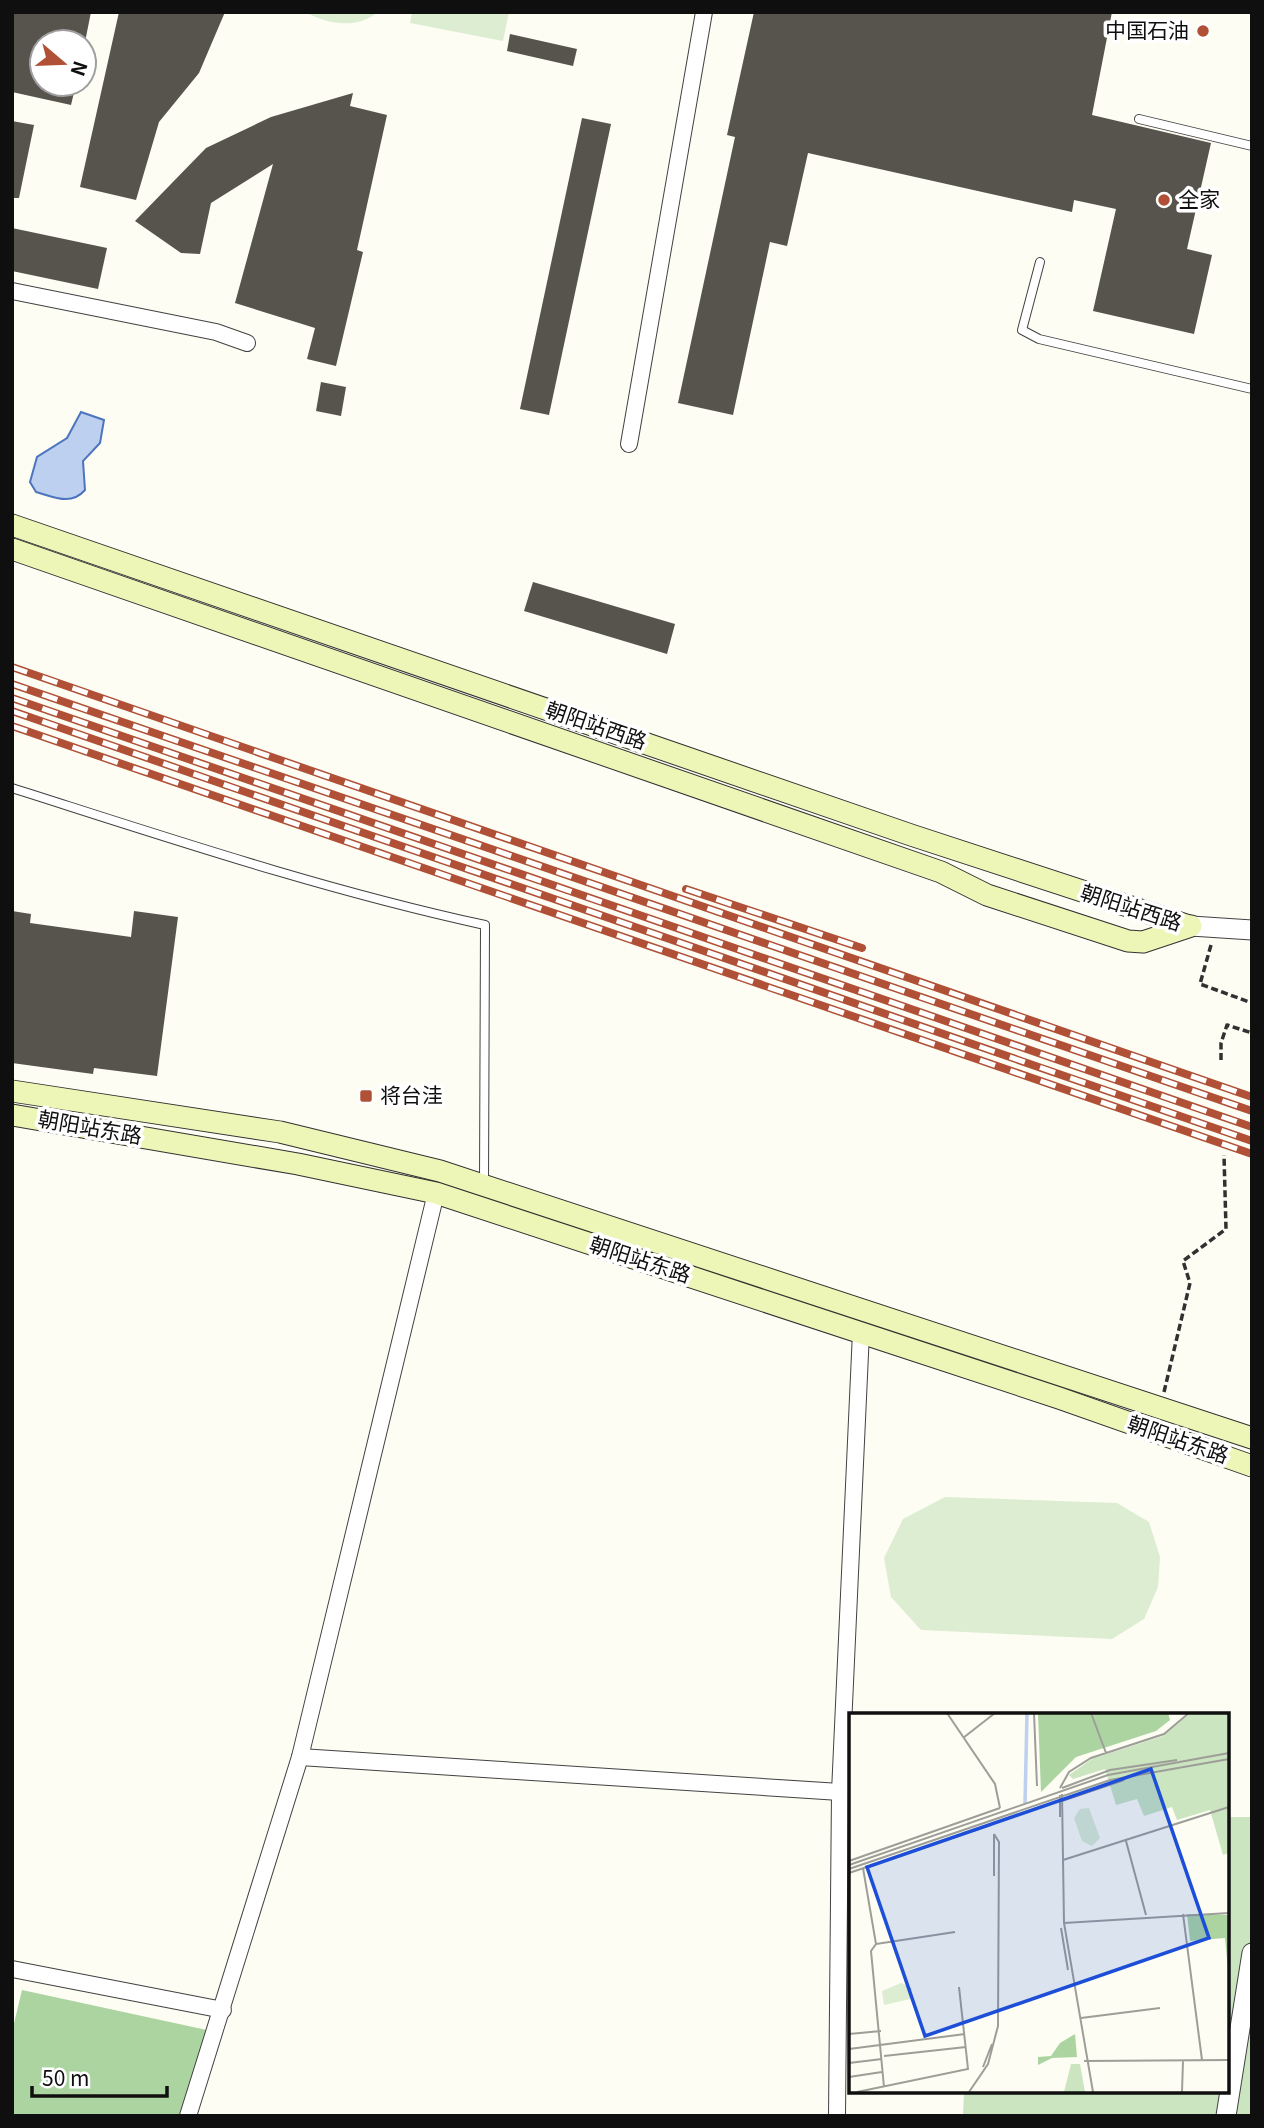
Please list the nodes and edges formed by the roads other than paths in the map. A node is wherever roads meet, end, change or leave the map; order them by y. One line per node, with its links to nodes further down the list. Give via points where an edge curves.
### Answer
1 (704, 12): 8 (street)
2 (1139, 119): 3 (lane)
3 (1252, 145)
4 (1040, 262): 7 (lane, via 1022,330 1039,339)
5 (12, 291): 6 (street, via 215,332)
6 (247, 343)
7 (1252, 389)
8 (628, 444)
9 (12, 526): 12 (main road, 朝阳站西路, via 911,835)
10 (12, 549): 12 (main road, 朝阳站西路, via 1128,941 1143,942)
11 (12, 788): 16 (lane, via 239,861 409,909 485,925)
12 (1191, 926): 13 (street)
13 (1252, 930)
14 (12, 1091): 16 (main road, 朝阳站东路, via 280,1132)
15 (12, 1115): 17 (main road, 朝阳站东路, via 298,1164)
16 (484, 1185): 19 (main road, 朝阳站东路)
17 (436, 1193): 18 (main road, 朝阳站东路); 21 (street)
18 (860, 1332): 20 (main road, 朝阳站东路); 22 (street)
19 (1252, 1438)
20 (1252, 1466)
21 (300, 1757): 22 (street); 25 (street)
22 (845, 1792): 27 (street)
23 (1252, 1953): 28 (street)
24 (12, 1969): 25 (street)
25 (223, 2010): 26 (street)
26 (188, 2116)
27 (837, 2116)
28 (1226, 2116)

